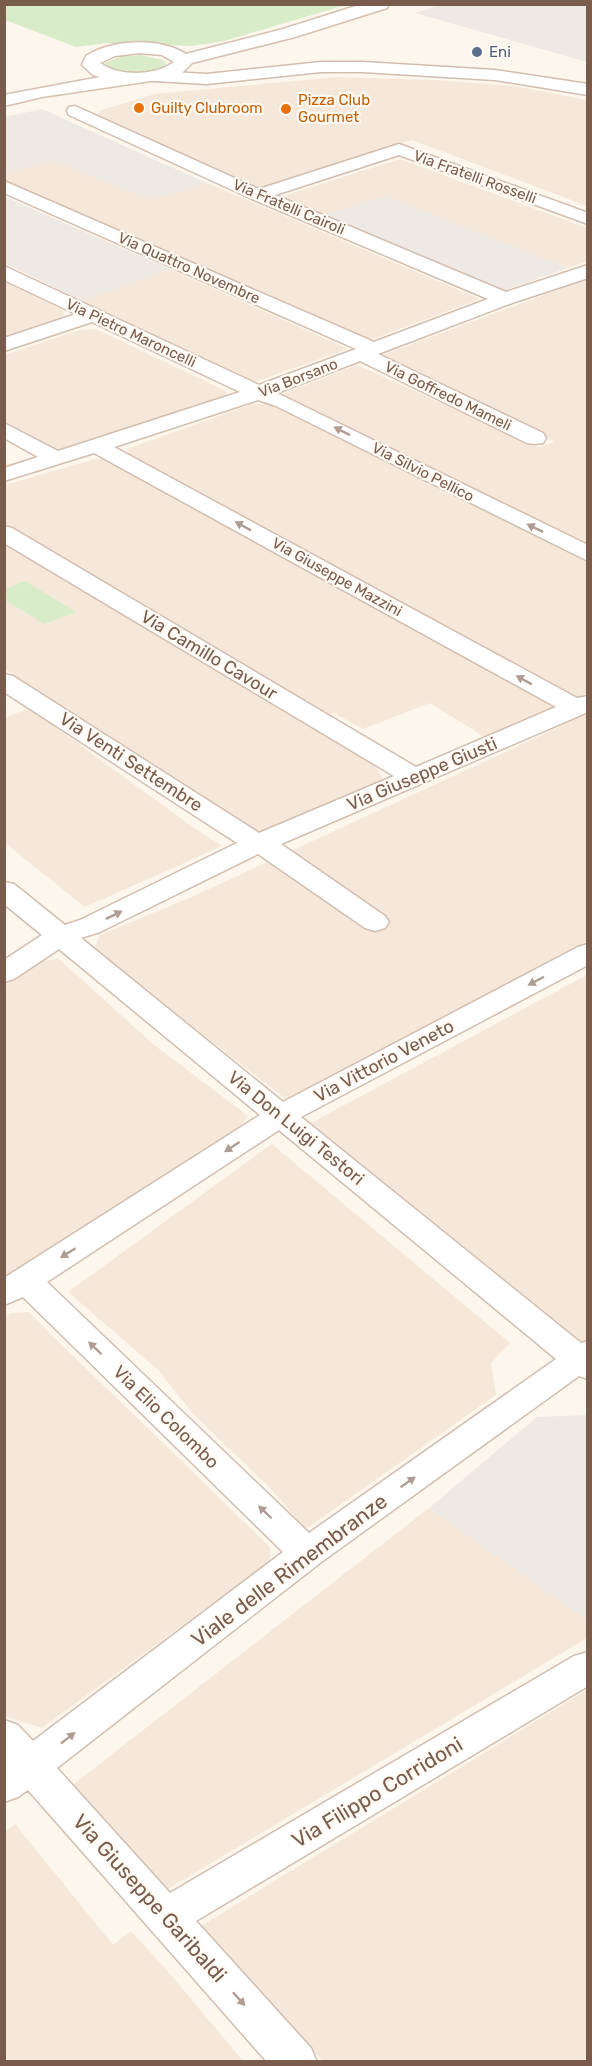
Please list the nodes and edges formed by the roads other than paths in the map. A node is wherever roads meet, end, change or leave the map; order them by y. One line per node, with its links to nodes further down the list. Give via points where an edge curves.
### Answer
1 (381, 4): 2 (main road, via 289,33)
2 (177, 60): 3 (main road, via 139,48 109,52 92,60); 4 (main road); 6 (main road, via 193,74)
3 (91, 66): 5 (main road, via 105,74); 8 (main road, via 78,77)
4 (154, 76): 5 (main road); 6 (main road)
5 (133, 78): 8 (main road)
6 (224, 78): 7 (main road, via 363,67 495,75)
7 (584, 86)
8 (42, 92): 9 (main road)
9 (4, 101)
10 (75, 111): 12 (street, Via Fratelli Cairoli)
11 (4, 186): 19 (street, Via Quattro Novembre)
12 (258, 195): 13 (street, Via Fratelli Rosselli, via 399,149); 16 (street, Via Fratelli Cairoli)
13 (588, 219)
14 (4, 272): 17 (street, Via Pietro Maroncelli)
15 (587, 272): 16 (street, Via Borsano)
16 (506, 299): 19 (street, Via Borsano)
17 (92, 315): 18 (street); 20 (street, Via Pietro Maroncelli)
18 (4, 345)
19 (367, 351): 20 (street, Via Borsano); 22 (street, Via Goffredo Mameli)
20 (258, 393): 23 (street, Via Borsano); 27 (street, Via Silvio Pellico, one-way to 20)
21 (4, 429): 24 (street)
22 (535, 438)
23 (98, 446): 24 (street, Via Borsano); 30 (street, Via Giuseppe Mazzini, one-way to 23)
24 (57, 459): 25 (street, Via Borsano)
25 (4, 475)
26 (4, 533): 31 (street, Via Camillo Cavour)
27 (588, 554)
28 (4, 681): 29 (street, Via Venti Settembre)
29 (16, 701): 32 (street, Via Venti Settembre)
30 (582, 706): 31 (street, Via Giuseppe Giusti)
31 (414, 777): 32 (street, Via Giuseppe Giusti)
32 (257, 844): 34 (street, via 272,850); 35 (street, Via Giuseppe Giusti, one-way to 32, via 90,926)
33 (4, 890): 35 (street, Via Don Luigi Testori)
34 (375, 922)
35 (60, 936): 37 (street, Via Giuseppe Giusti); 38 (street, Via Don Luigi Testori)
36 (588, 953): 38 (street, Via Vittorio Veneto, one-way to 38)
37 (4, 973)
38 (281, 1115): 39 (street, Via Vittorio Veneto, one-way to 39); 40 (street, Via Don Luigi Testori)
39 (15, 1287): 41 (street, Via Elio Colombo, one-way to 39)
40 (585, 1360): 41 (street, Viale delle Rimembranze, one-way to 40)
41 (308, 1553): 44 (street, Viale delle Rimembranze, one-way to 41)
42 (588, 1667): 45 (street, Via Filippo Corridoni)
43 (4, 1736): 44 (street, Via Giuseppe Garibaldi)
44 (18, 1776): 45 (street, Via Giuseppe Garibaldi)
45 (166, 1917): 46 (street, Via Giuseppe Garibaldi, one-way to 46)
46 (295, 2061)

